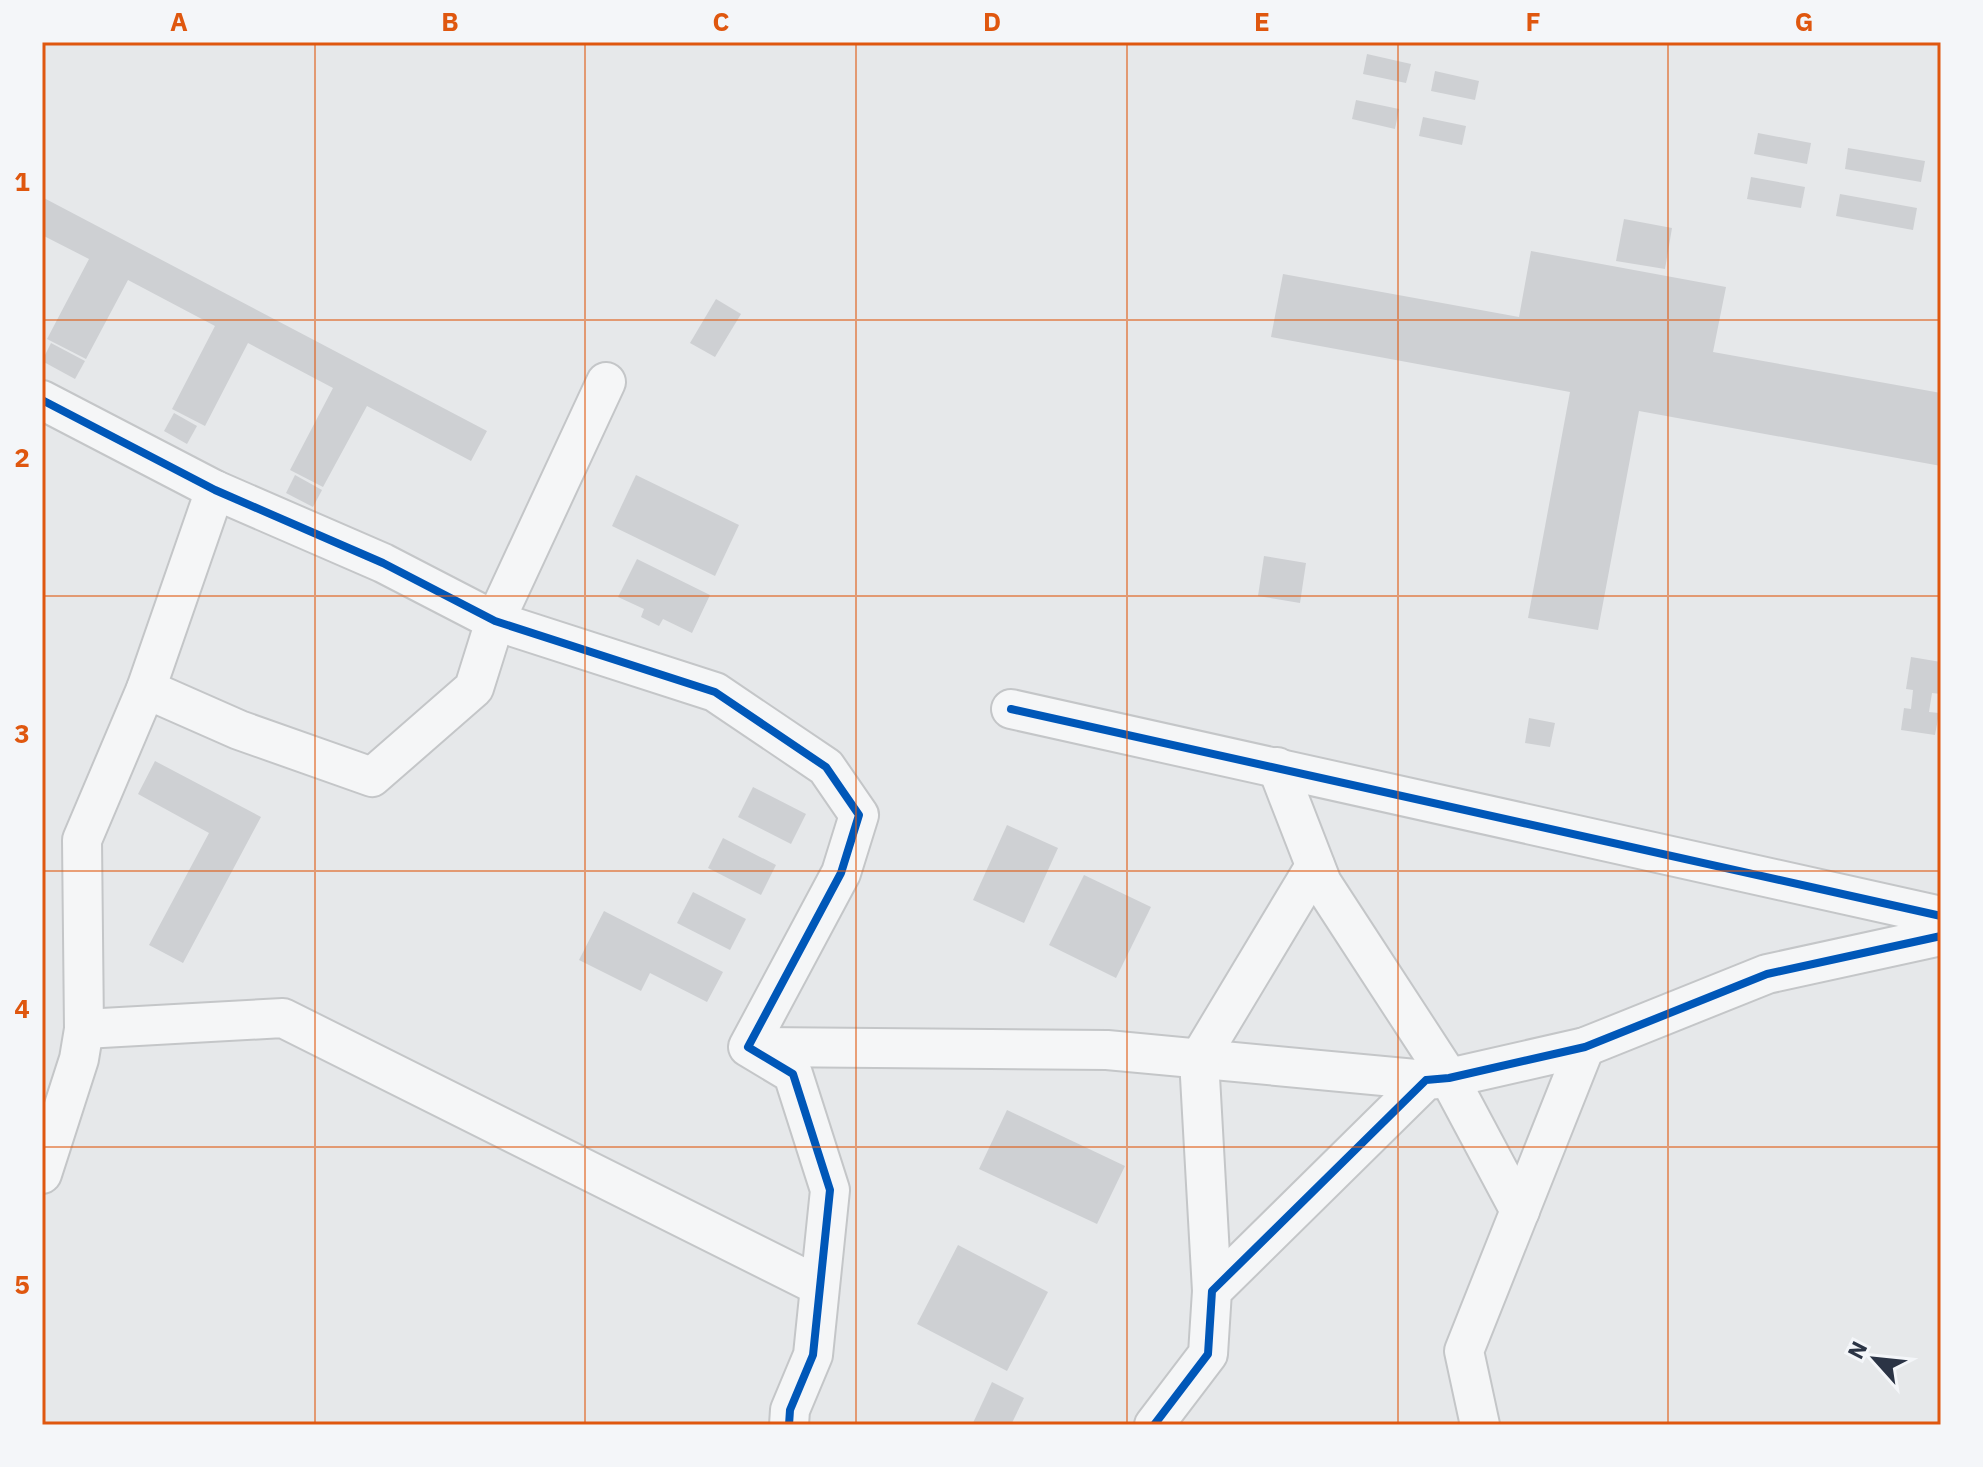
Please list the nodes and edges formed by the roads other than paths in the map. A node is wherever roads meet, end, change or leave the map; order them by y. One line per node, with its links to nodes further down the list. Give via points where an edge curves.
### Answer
1 (606, 382): 4 (street)
2 (42, 400): 3 (street)
3 (215, 490): 4 (street, via 383,563); 5 (street)
4 (495, 621): 5 (street, via 474,688 372,777 239,730); 12 (street, via 715,692 826,767 859,815 841,873)
5 (146, 689): 11 (street, via 82,840)
6 (1011, 709): 7 (street)
7 (1277, 767): 8 (street); 9 (street)
8 (1315, 866): 14 (street); 15 (street)
9 (1941, 916)
10 (1941, 936): 13 (street, via 1767,974)
11 (84, 1029): 16 (street); 18 (street, via 283,1018)
12 (748, 1047): 14 (street, via 1107,1050); 18 (street, via 793,1074 830,1190)
13 (1585, 1047): 15 (street); 17 (street)
14 (1199, 1059): 15 (street); 19 (street)
15 (1438, 1079): 17 (street); 19 (street)
16 (42, 1174)
17 (1520, 1211): 22 (street, via 1464,1351)
18 (819, 1286): 20 (street, via 813,1355)
19 (1212, 1291): 21 (street, via 1208,1354)
20 (789, 1425)
21 (1154, 1425)
22 (1480, 1425)

